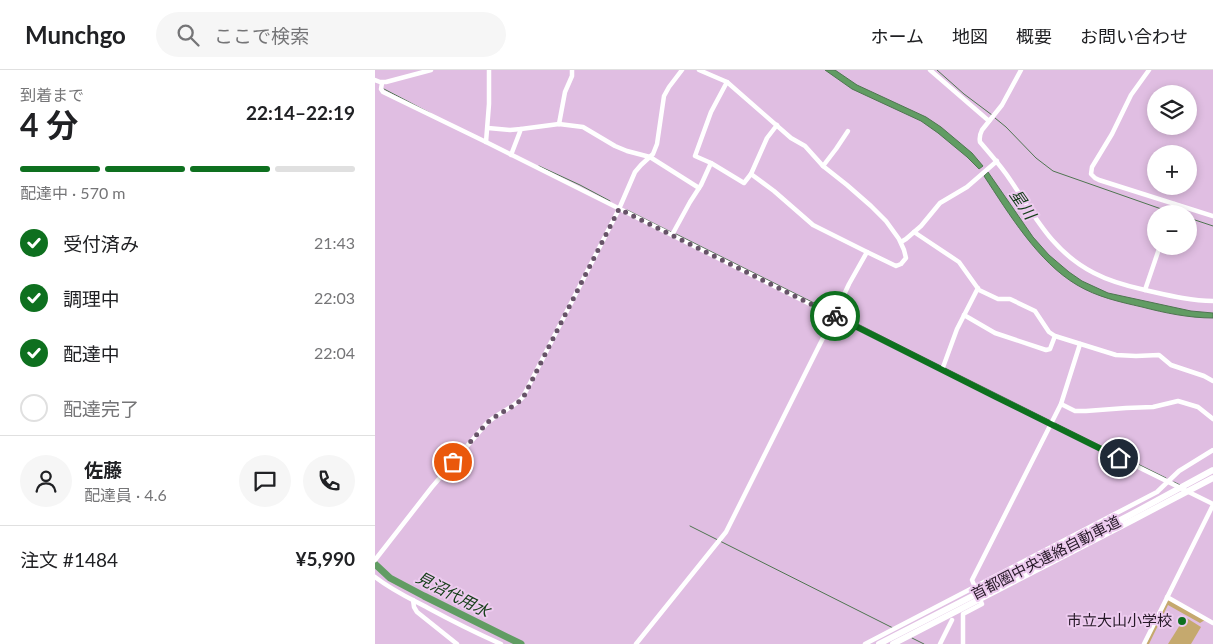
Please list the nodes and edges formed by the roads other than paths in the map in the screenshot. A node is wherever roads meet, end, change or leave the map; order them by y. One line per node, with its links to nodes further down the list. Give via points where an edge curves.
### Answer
1 (401, 70): 10 (street)
2 (431, 70): 10 (street)
3 (489, 70): 19 (street)
4 (572, 70): 17 (street)
5 (682, 70): 24 (street, via 664,96 657,144)
6 (699, 70): 12 (street)
7 (930, 70): 16 (street)
8 (1021, 70): 16 (street)
9 (1149, 70): 30 (street, via 1131,95 1090,172 1095,178)
10 (402, 78): 13 (street)
11 (375, 80): 13 (street)
12 (727, 82): 18 (street); 26 (street, via 711,112 695,156)
13 (382, 83): 15 (street)
14 (375, 87): 15 (street)
15 (381, 89): 22 (street)
16 (992, 118): 25 (street, via 980,134 980,142)
17 (559, 124): 20 (street); 24 (street, via 583,127 615,146)
18 (777, 125): 27 (street, via 805,146); 28 (street, via 767,138)
19 (487, 128): 20 (street); 22 (street)
20 (521, 129): 23 (street)
21 (848, 131): 27 (street)
22 (486, 142): 23 (street)
23 (511, 155): 31 (street)
24 (650, 157): 29 (street); 31 (street, via 637,168)
25 (997, 160): 33 (street, via 967,187 940,203); 39 (street, via 1040,226 1063,251 1098,275)
26 (711, 162): 28 (street, via 742,183); 29 (street)
27 (823, 166): 35 (street, via 880,214)
28 (751, 174): 36 (street, via 813,224)
29 (699, 188): 34 (street)
30 (1174, 204): 32 (street)
31 (619, 209): 34 (street); 57 (street, via 523,398 486,424)
32 (1213, 216)
33 (915, 232): 35 (street); 38 (street, via 959,262)
34 (672, 235): 42 (street)
35 (901, 242): 36 (street, via 906,258 899,266)
36 (867, 252): 42 (street)
37 (1157, 255): 39 (street)
38 (978, 288): 41 (street); 43 (street, via 998,300 1010,299 1033,310)
39 (1145, 290): 40 (street)
40 (1213, 301)
41 (964, 315): 43 (street, via 995,333 1046,350 1050,349); 45 (street)
42 (834, 316): 45 (street); 66 (street, via 726,532)
43 (1055, 336): 44 (street)
44 (1081, 344): 46 (street, via 1116,355 1159,355 1171,365); 47 (street)
45 (942, 370): 49 (street)
46 (1213, 381)
47 (1061, 404): 48 (street, via 1075,411 1086,411 1153,407 1178,401 1198,407); 49 (street)
48 (1213, 419)
49 (1051, 424): 54 (street); 59 (street, via 973,580)
50 (1213, 450): 54 (street, via 1179,471)
51 (1213, 465): 55 (highway)
52 (1213, 470): 55 (highway, 首都圏中央連絡自動車道)
53 (1213, 478): 69 (highway, 首都圏中央連絡自動車道)
54 (1169, 482): 56 (street); 59 (street, via 1134,505)
55 (1187, 482): 68 (highway, 首都圏中央連絡自動車道)
56 (1213, 505): 60 (street)
57 (375, 560)
58 (375, 577): 61 (street)
59 (975, 586): 67 (street); 71 (street, via 982,604 963,614)
60 (1167, 597): 63 (street); 72 (street)
61 (413, 600): 64 (street, via 417,612); 65 (street)
62 (952, 620): 70 (street)
63 (1213, 623)
64 (457, 644)
65 (501, 644)
66 (636, 644)
67 (865, 644)
68 (879, 644)
69 (893, 644)
70 (940, 644)
71 (963, 644)
72 (1143, 644)

